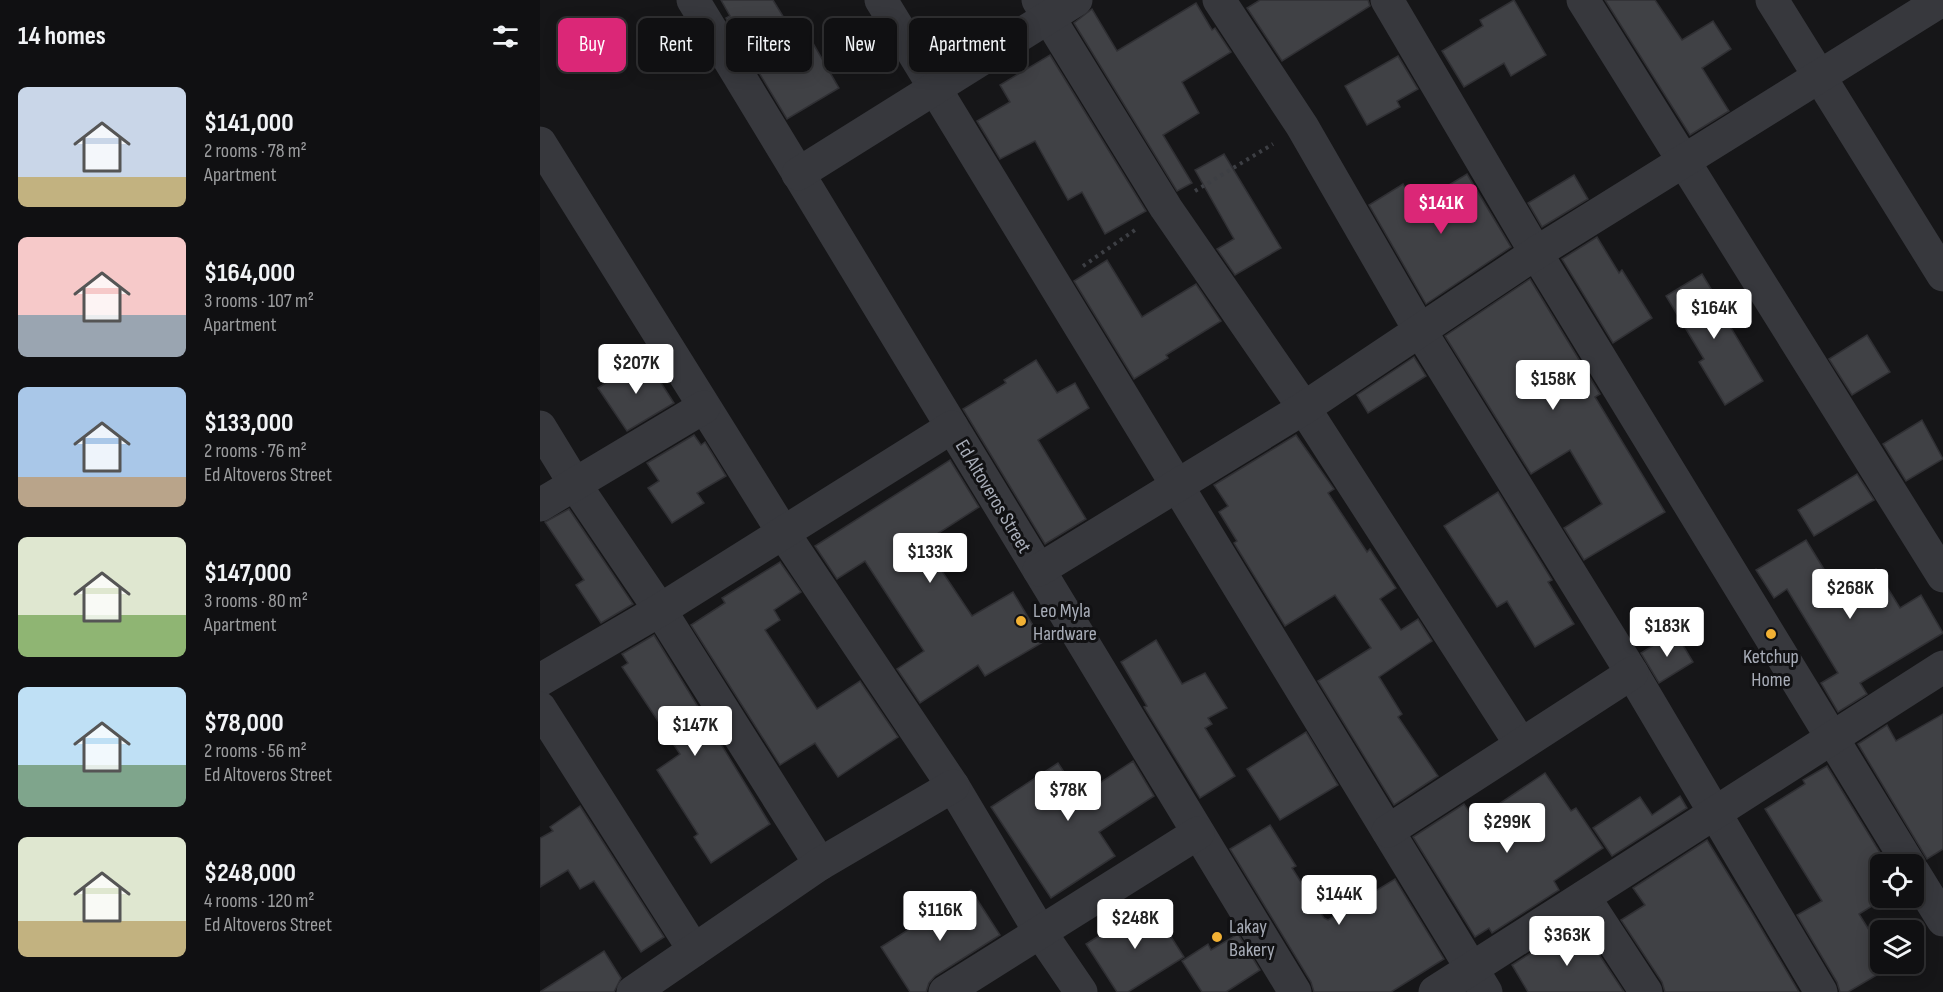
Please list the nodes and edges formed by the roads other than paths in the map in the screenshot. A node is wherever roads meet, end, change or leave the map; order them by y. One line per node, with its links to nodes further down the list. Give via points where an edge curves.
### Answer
1 (693, 0): 14 (street, Ed Altoveros Street)
2 (881, 0): 11 (street)
3 (1076, 0): 9 (street)
4 (1219, 0): 17 (street, via 1302,126)
5 (1387, 0): 15 (street)
6 (1583, 0): 13 (street)
7 (1772, 0): 10 (street)
8 (1942, 0): 10 (street)
9 (1043, 9): 11 (street); 19 (street, via 1166,208)
10 (1820, 77): 13 (street); 16 (street)
11 (935, 88): 14 (street); 22 (street)
12 (540, 143): 18 (street)
13 (1683, 160): 15 (street); 27 (street)
14 (798, 174): 21 (street, Ed Altoveros Street)
15 (1536, 253): 17 (street); 33 (street)
16 (1943, 275)
17 (1419, 329): 19 (street); 30 (street)
18 (704, 407): 23 (street); 25 (street)
19 (1304, 408): 22 (street); 34 (street)
20 (540, 427): 23 (street)
21 (952, 427): 25 (street); 26 (street, Ed Altoveros Street)
22 (1176, 484): 26 (street); 37 (street)
23 (576, 486): 24 (street); 28 (street)
24 (540, 506)
25 (784, 534): 28 (street); 35 (street)
26 (1039, 570): 38 (street, Ed Altoveros Street)
27 (1943, 576)
28 (660, 610): 31 (street); 40 (street)
29 (1943, 667): 33 (street)
30 (1632, 672): 34 (street); 36 (street)
31 (540, 680)
32 (540, 708): 45 (street)
33 (1832, 738): 36 (street); 39 (street)
34 (1520, 743): 37 (street)
35 (953, 786): 40 (street); 44 (street)
36 (1713, 814): 42 (street); 53 (street)
37 (1388, 831): 46 (street)
38 (1198, 833): 44 (street); 50 (street, Ed Altoveros Street)
39 (1903, 854)
40 (820, 864): 45 (street)
41 (1924, 889): 43 (street)
42 (1584, 897): 46 (street); 52 (street)
43 (1943, 920)
44 (1040, 932): 48 (street); 49 (street)
45 (694, 950): 47 (street)
46 (1479, 980): 51 (street)
47 (633, 992)
48 (945, 992)
49 (1081, 992)
50 (1295, 992)
51 (1435, 992)
52 (1646, 992)
53 (1821, 992)

